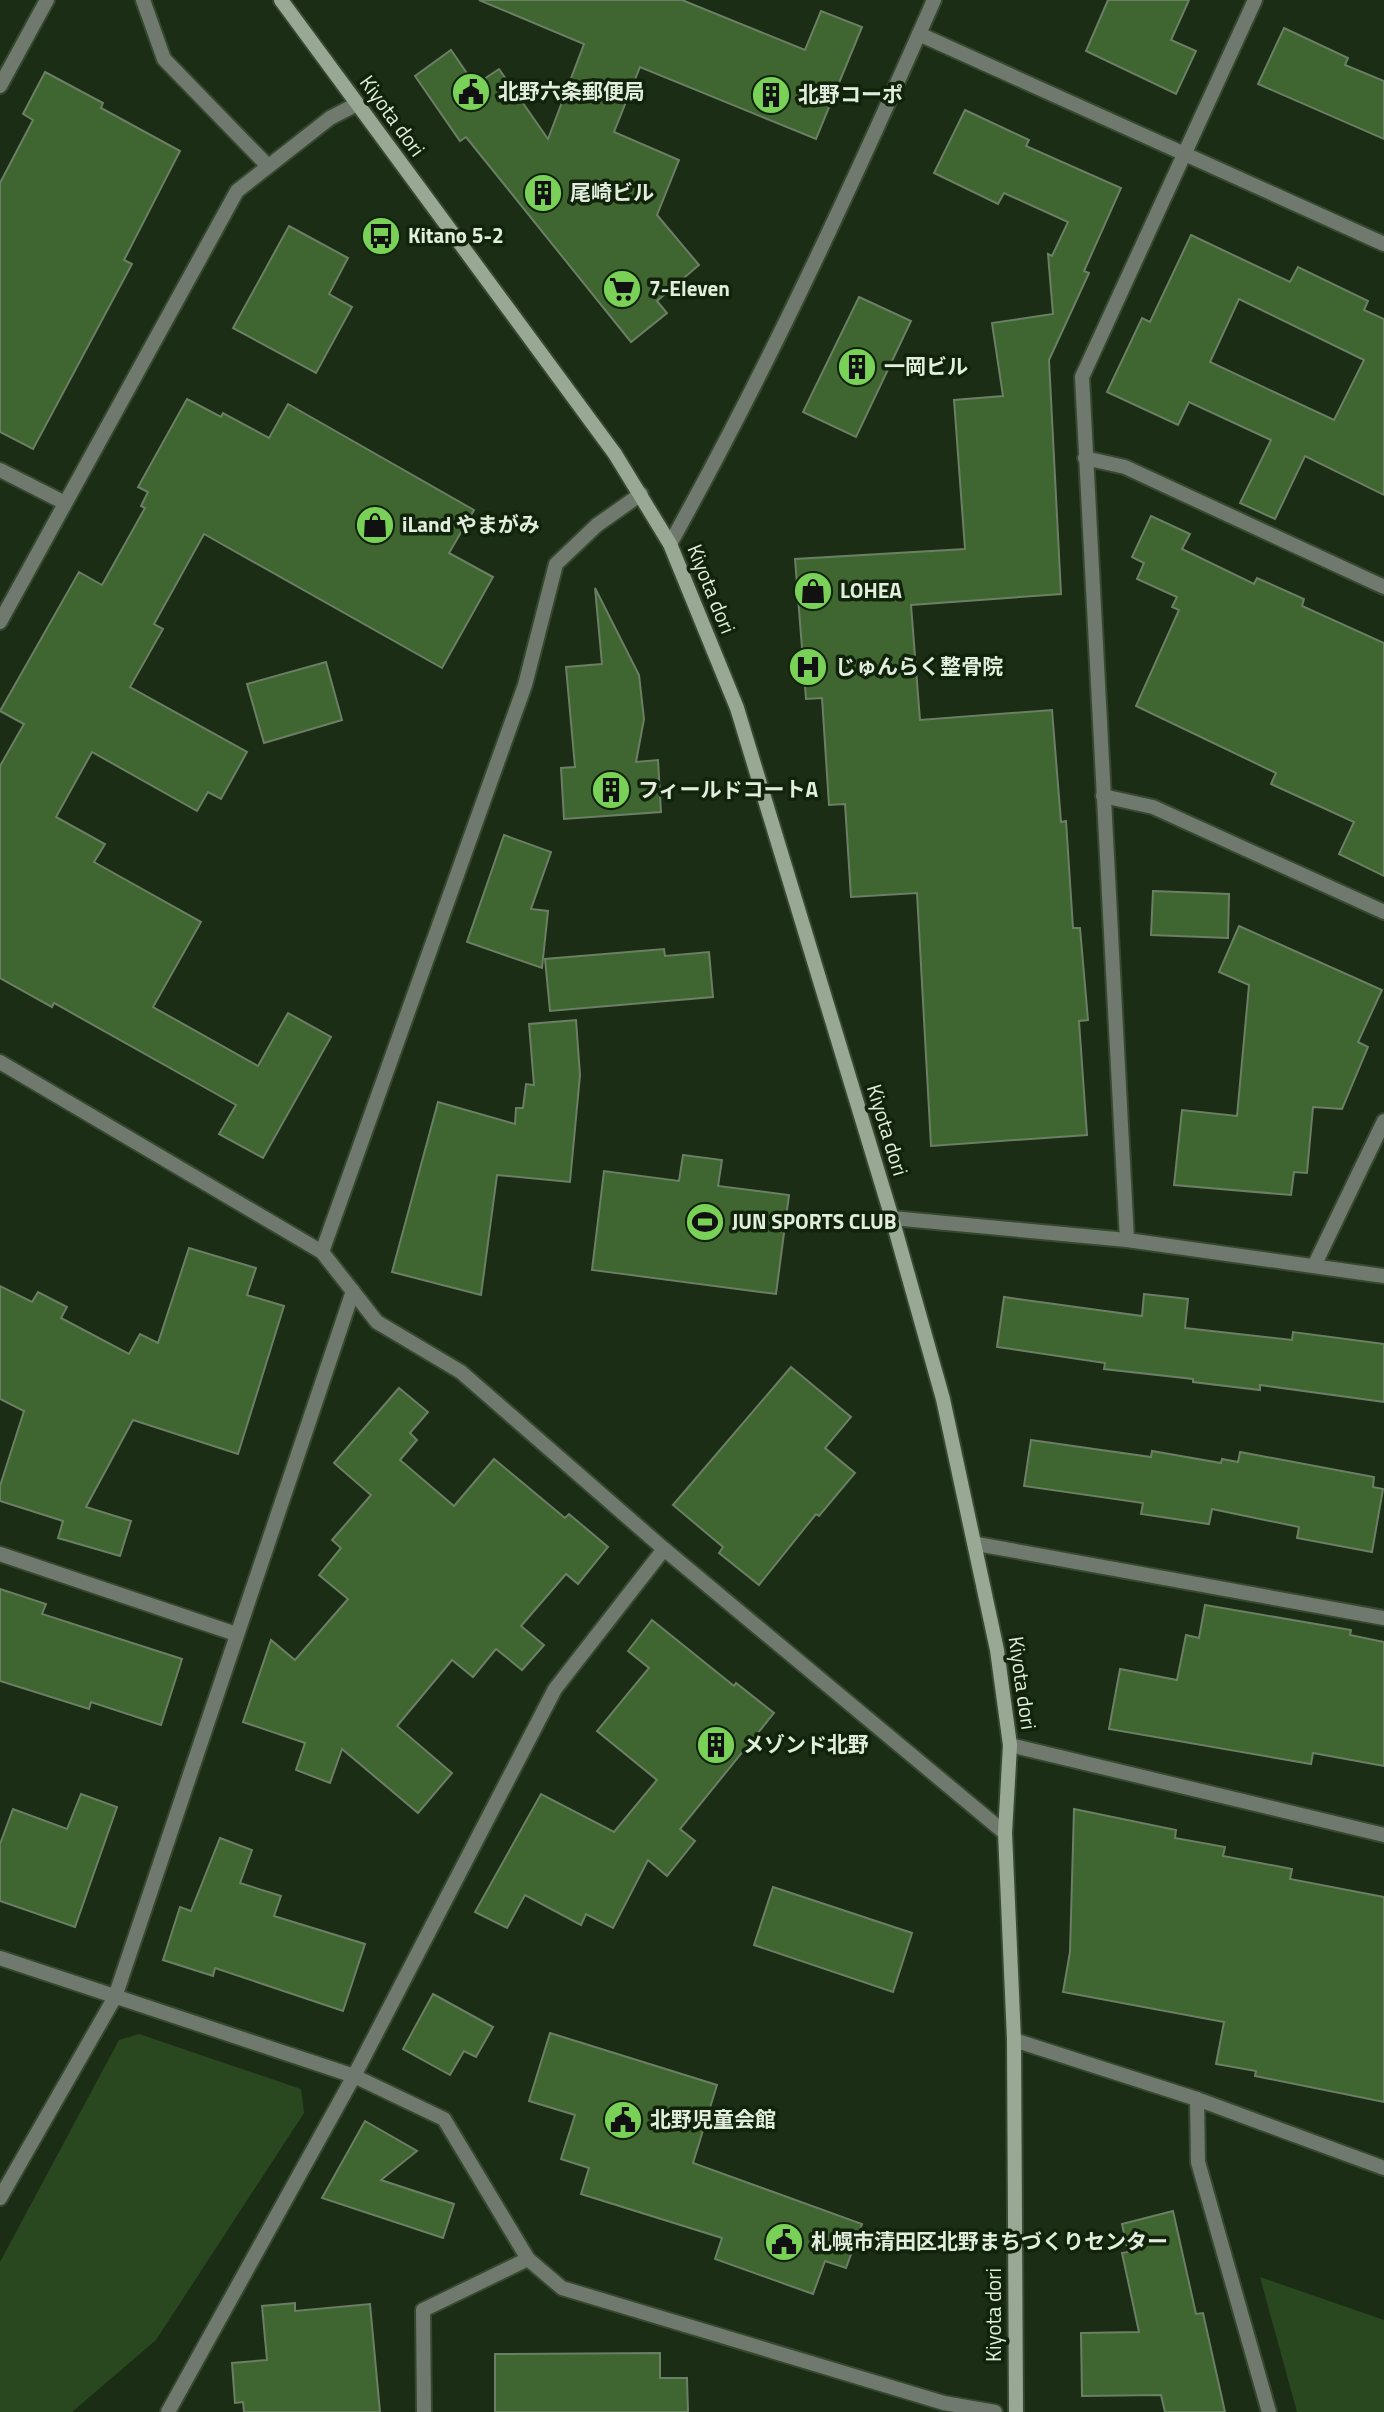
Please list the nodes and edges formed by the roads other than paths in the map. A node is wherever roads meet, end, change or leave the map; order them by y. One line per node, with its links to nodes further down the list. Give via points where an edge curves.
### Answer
1 (47, 0): 7 (street)
2 (143, 0): 10 (street, via 164,59)
3 (281, 0): 8 (street, Kiyota dori)
4 (934, 0): 6 (street)
5 (1255, 0): 9 (street)
6 (919, 34): 9 (street); 16 (street, via 817,258)
7 (0, 86)
8 (357, 104): 10 (street); 14 (street, Kiyota dori)
9 (1186, 153): 11 (street); 12 (street, via 1082,377)
10 (267, 164): 15 (street, via 237,191)
11 (1384, 244)
12 (1085, 458): 17 (street, via 1125,467); 19 (street)
13 (0, 470): 15 (street)
14 (641, 494): 16 (street, Kiyota dori); 25 (street, via 597,525 556,564 525,685)
15 (65, 503): 18 (street)
16 (670, 544): 23 (street, Kiyota dori, via 737,708)
17 (1384, 587)
18 (0, 622)
19 (1103, 796): 20 (street, via 1153,807); 24 (street)
20 (1384, 912)
21 (0, 1062): 25 (street)
22 (1384, 1121): 26 (street)
23 (892, 1218): 24 (street); 29 (street, Kiyota dori, via 943,1399)
24 (1127, 1240): 26 (street)
25 (322, 1252): 28 (street)
26 (1315, 1265): 27 (street)
27 (1384, 1276)
28 (353, 1292): 30 (street, via 377,1322 461,1372); 33 (street)
29 (977, 1544): 32 (street); 34 (street, Kiyota dori)
30 (664, 1549): 35 (street); 40 (street, via 555,1689)
31 (0, 1554): 33 (street)
32 (1384, 1618)
33 (236, 1634): 38 (street)
34 (1010, 1745): 35 (street, Kiyota dori); 36 (street)
35 (1004, 1833): 39 (street, Kiyota dori)
36 (1384, 1835)
37 (0, 1958): 38 (street)
38 (115, 1997): 40 (street); 43 (street)
39 (1014, 2040): 41 (street); 48 (street, Kiyota dori)
40 (354, 2076): 44 (street, via 444,2119); 45 (street)
41 (1197, 2099): 42 (street); 49 (street, via 1198,2162)
42 (1384, 2168)
43 (0, 2199)
44 (528, 2259): 46 (street, via 423,2310); 47 (street, via 562,2288 944,2403)
45 (168, 2412)
46 (424, 2412)
47 (995, 2412)
48 (1016, 2412)
49 (1269, 2412)

